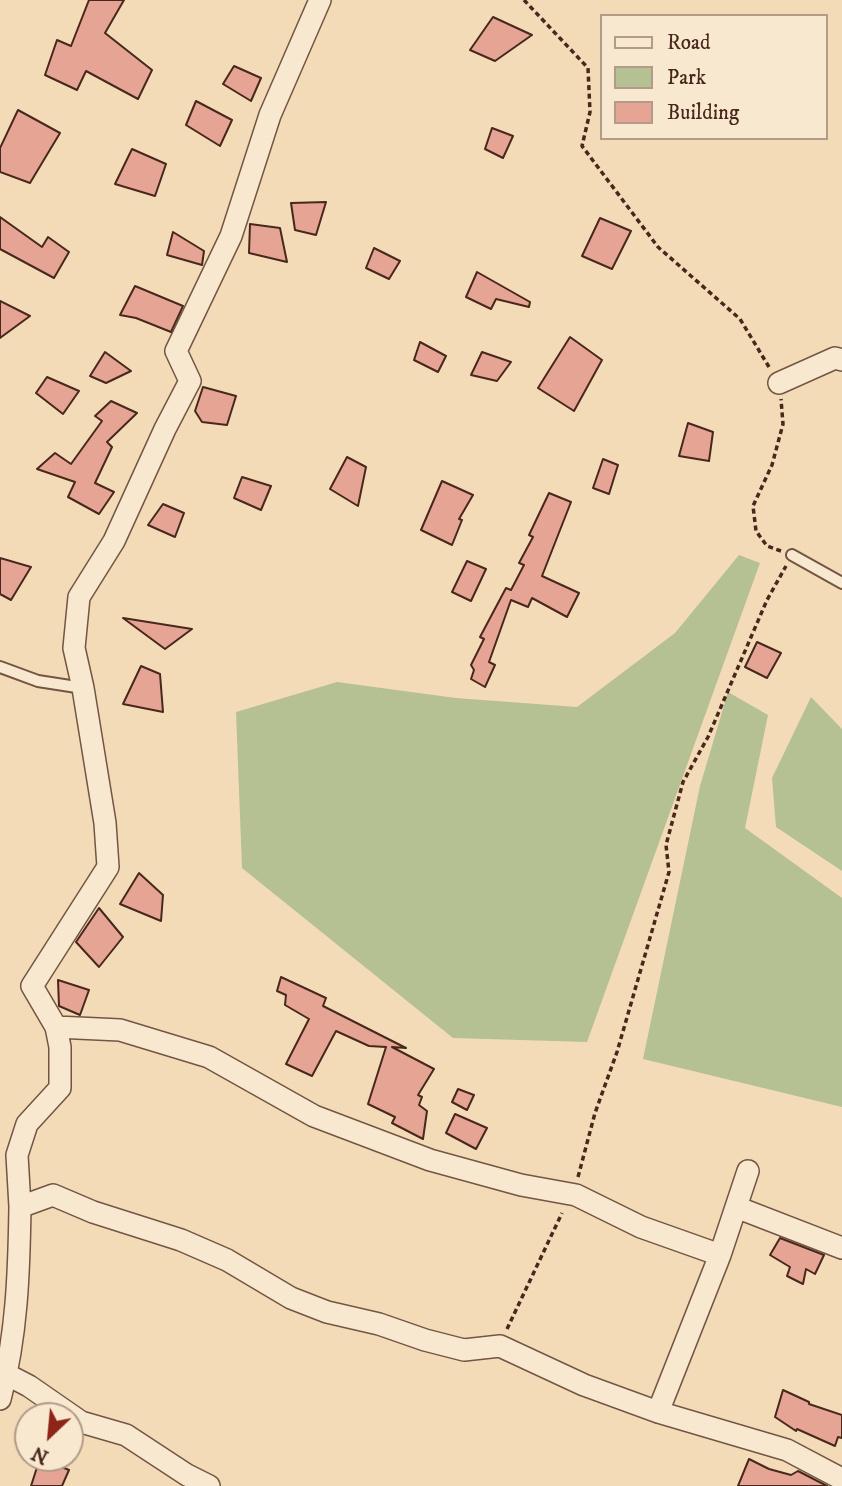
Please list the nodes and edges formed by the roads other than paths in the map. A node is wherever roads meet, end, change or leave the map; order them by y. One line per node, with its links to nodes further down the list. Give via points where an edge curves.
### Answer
1 (320, 0): 7 (street, via 270,115 230,236 176,351 190,381 114,541 79,597 74,648)
2 (842, 360): 3 (street, via 835,358)
3 (779, 383)
4 (792, 555): 5 (lane)
5 (842, 583)
6 (0, 667): 7 (lane, via 38,681)
7 (83, 688): 8 (street, via 108,867 32,986)
8 (55, 1027): 10 (street, via 60,1088 27,1124 17,1155); 13 (street, via 120,1030 209,1057 326,1121 430,1160 571,1194 641,1227)
9 (748, 1171): 11 (street)
10 (20, 1207): 14 (street, via 19,1278); 16 (street, via 53,1195 181,1240 227,1260 290,1298 327,1312 464,1350 498,1346)
11 (736, 1207): 12 (street); 13 (street)
12 (842, 1248)
13 (720, 1255): 16 (street)
14 (3, 1372): 15 (street); 18 (street, via 81,1422 126,1435)
15 (0, 1399)
16 (658, 1412): 17 (street, via 787,1450)
17 (842, 1479)
18 (209, 1486)

